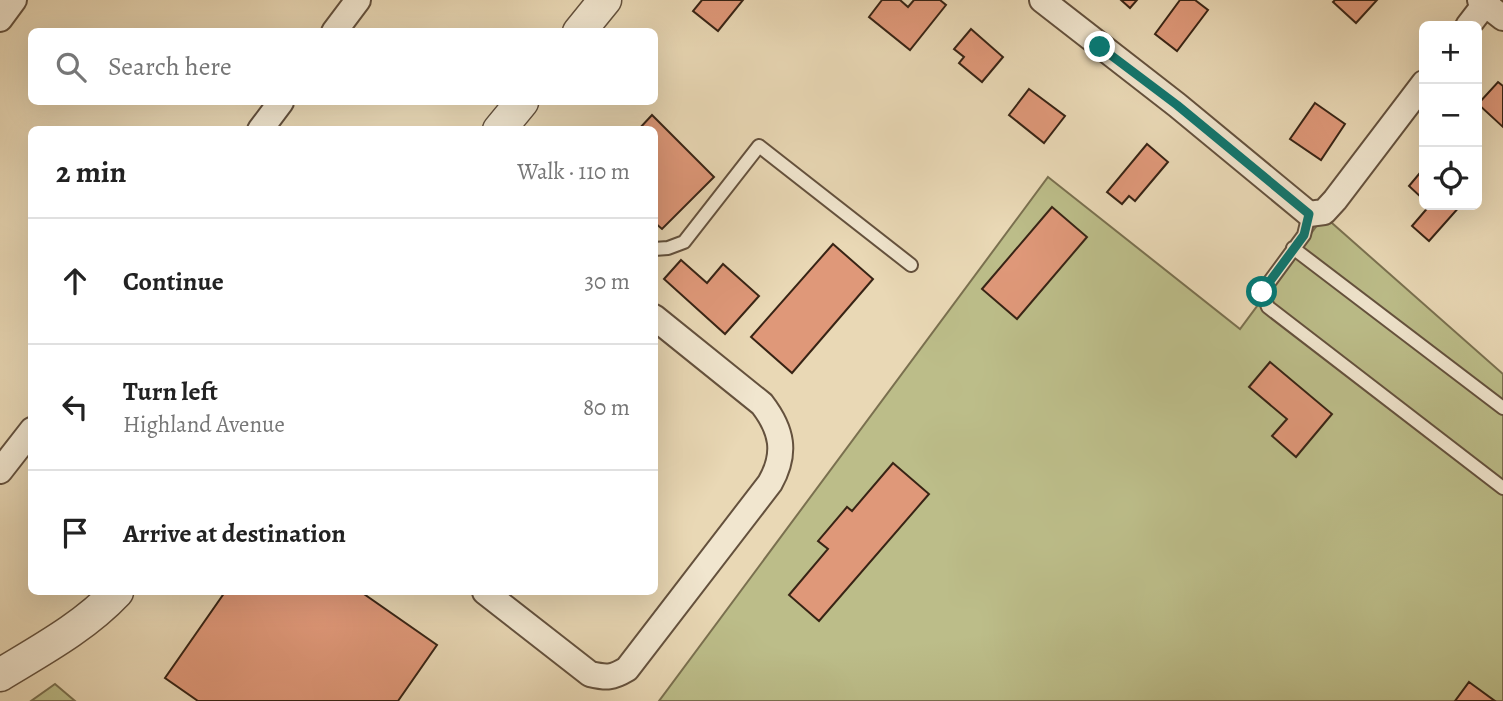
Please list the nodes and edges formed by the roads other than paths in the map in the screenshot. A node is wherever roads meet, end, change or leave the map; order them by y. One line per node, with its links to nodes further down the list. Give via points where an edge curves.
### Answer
1 (14, 0): 6 (street)
2 (358, 0): 8 (street)
3 (604, 0): 9 (street)
4 (1042, 0): 15 (street)
5 (1489, 5): 7 (street)
6 (0, 19)
7 (1473, 21)
8 (337, 28)
9 (582, 28)
10 (1423, 84): 15 (street)
11 (279, 105): 13 (street)
12 (520, 105): 14 (street)
13 (263, 126)
14 (502, 126)
15 (1317, 213): 16 (lane)
16 (1293, 248): 20 (lane); 23 (lane, via 1262,292 1268,307)
17 (658, 249): 18 (lane, via 684,242 759,146)
18 (911, 265)
19 (658, 320): 25 (street, via 762,404 774,419 781,454 770,483 627,669 617,675 590,674)
20 (1503, 408)
21 (28, 435): 22 (street)
22 (0, 471)
23 (1503, 488)
24 (114, 595): 26 (street, via 78,626)
25 (489, 595)
26 (0, 676)

